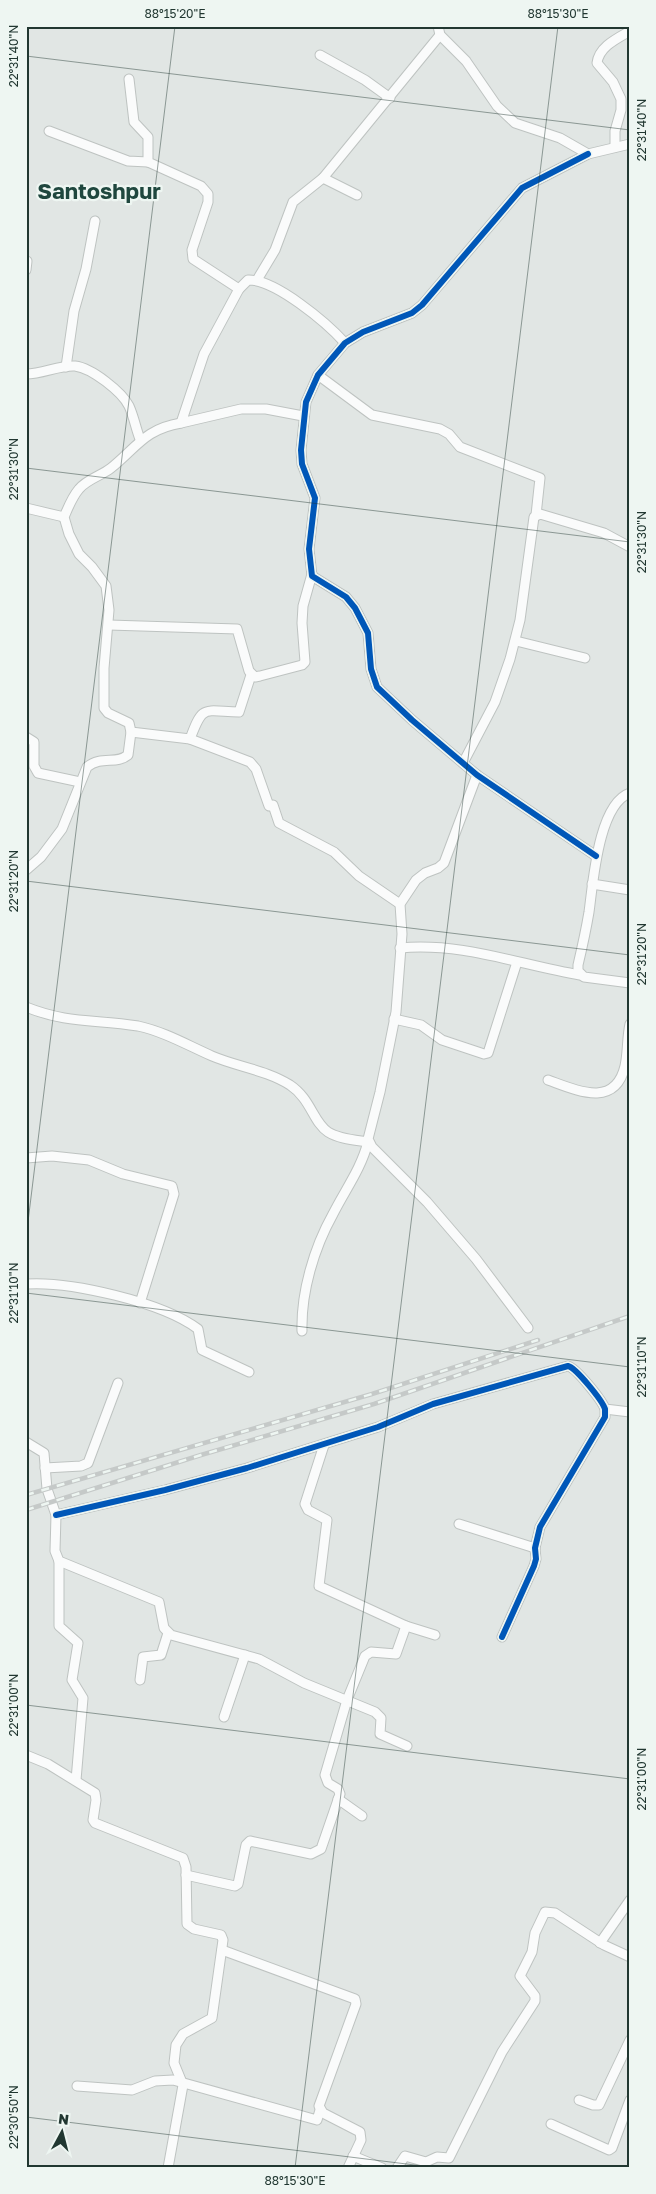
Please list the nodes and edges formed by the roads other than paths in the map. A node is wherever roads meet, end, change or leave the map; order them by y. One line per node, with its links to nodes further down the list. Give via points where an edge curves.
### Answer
1 (439, 31): 5 (street); 9 (street, via 466,61 497,106 515,123 560,138)
2 (630, 31): 8 (street, via 606,46 597,63 613,82 621,99)
3 (320, 56): 5 (street, via 365,80)
4 (129, 79): 10 (street, via 134,122 148,137)
5 (390, 98): 11 (street)
6 (49, 131): 10 (street, via 128,161)
7 (630, 144): 8 (street)
8 (615, 147): 9 (street)
9 (588, 154): 16 (street, via 522,188 433,294 412,313 363,332)
10 (148, 162): 15 (street, via 206,189 208,202 191,256)
11 (323, 178): 12 (street); 14 (street, via 293,202 275,250)
12 (357, 195)
13 (94, 221): 17 (street, via 86,269 74,311)
14 (257, 280): 15 (street, via 248,280); 16 (street, via 270,284 322,319)
15 (239, 289): 21 (street, via 204,354)
16 (345, 343): 19 (street)
17 (66, 367): 18 (street); 22 (street, via 85,368 98,375 124,398)
18 (26, 374)
19 (318, 375): 20 (street); 24 (street, via 372,415 440,429 460,447 540,478)
20 (303, 416): 21 (street, via 266,409 241,409); 27 (street, via 302,464 315,498 309,548)
21 (181, 423): 22 (street, via 164,426)
22 (145, 436): 25 (street, via 112,467 83,484)
23 (26, 508): 25 (street)
24 (536, 515): 26 (street, via 596,530); 29 (street, via 532,521)
25 (64, 517): 28 (street, via 79,554 106,586)
26 (630, 547)
27 (312, 574): 31 (street, via 303,606 305,662); 35 (street, via 346,597 355,608 368,633 371,669 377,687)
28 (108, 625): 31 (street, via 237,629); 32 (street, via 104,708 129,723)
29 (516, 641): 30 (street); 35 (street, via 495,702)
30 (586, 658)
31 (256, 676): 34 (street, via 239,712 206,711 199,716)
32 (131, 732): 34 (street); 37 (street, via 128,755 119,760 94,761 83,772)
33 (26, 737): 37 (street, via 34,742 34,766 38,773)
34 (190, 739): 43 (street, via 250,762 279,823 334,852 359,876)
35 (462, 763): 36 (street)
36 (477, 774): 39 (street); 43 (street, via 444,863 416,880)
37 (80, 782): 40 (street, via 62,829 41,857)
38 (630, 793): 39 (street, via 612,810)
39 (596, 856): 41 (street)
40 (26, 870)
41 (592, 884): 42 (street); 46 (street, via 578,965)
42 (630, 890)
43 (400, 904): 44 (street)
44 (400, 948): 45 (street, via 478,951); 49 (street)
45 (517, 962): 46 (street); 49 (street, via 488,1053 451,1044 421,1025)
46 (580, 975): 47 (street)
47 (630, 982)
48 (26, 1007): 52 (street, via 54,1017 124,1024 164,1033 211,1055 271,1075 304,1096 328,1132)
49 (394, 1019): 52 (street)
50 (630, 1024): 51 (street, via 623,1072 609,1090 592,1094)
51 (548, 1080)
52 (368, 1142): 56 (street, via 427,1202 476,1259); 57 (street, via 364,1159 316,1248)
53 (26, 1158): 55 (street, via 52,1156 88,1160 123,1174 172,1186 174,1194)
54 (29, 1284): 55 (street, via 45,1283 98,1292)
55 (140, 1303): 58 (street, via 193,1326 200,1334 202,1350)
56 (528, 1328)
57 (302, 1331)
58 (249, 1372)
59 (118, 1383): 64 (street, via 88,1464)
60 (605, 1409): 61 (street); 63 (street, via 576,1370 564,1366 433,1404); 67 (street, via 605,1417 540,1527)
61 (630, 1412)
62 (26, 1442): 64 (street, via 43,1451)
63 (324, 1445): 65 (street, via 165,1490); 69 (street, via 305,1504 308,1510 327,1520 319,1586)
64 (45, 1468): 65 (street, via 47,1489)
65 (56, 1515): 68 (street, via 55,1551)
66 (458, 1524): 67 (street)
67 (535, 1548): 72 (street, via 534,1566)
68 (59, 1561): 70 (street, via 159,1602); 79 (street, via 59,1626 78,1643 72,1680 83,1698)
69 (406, 1626): 71 (street); 75 (street, via 396,1654 368,1653)
70 (168, 1633): 73 (street, via 183,1640); 74 (street, via 161,1655 142,1657)
71 (435, 1635)
72 (502, 1637)
73 (245, 1655): 75 (street); 76 (street)
74 (140, 1680)
75 (347, 1700): 77 (street, via 380,1715 380,1734); 80 (street, via 325,1775 328,1783 340,1792)
76 (224, 1717)
77 (407, 1746)
78 (26, 1754): 79 (street)
79 (76, 1780): 82 (street, via 95,1793 95,1822 178,1855 186,1862)
80 (338, 1799): 81 (street); 82 (street, via 321,1849 316,1853 250,1841 246,1845 235,1886)
81 (362, 1816)
82 (186, 1875): 85 (street, via 187,1924 194,1929 219,1933 223,1940)
83 (630, 1900): 84 (street)
84 (600, 1943): 86 (street); 98 (street, via 555,1913 545,1912 520,1976 535,1996 535,2001 502,2052 449,2158 437,2157 426,2162 405,2156)
85 (222, 1950): 88 (street, via 212,2018 183,2034 176,2045 174,2063); 92 (street, via 355,1999)
86 (630, 1957)
87 (630, 2040): 90 (street, via 600,2105)
88 (183, 2084): 89 (street, via 164,2079 132,2090); 92 (street, via 317,2120); 95 (street)
89 (77, 2086)
90 (578, 2100)
91 (630, 2100): 93 (street, via 611,2150)
92 (320, 2110): 94 (street, via 360,2132 361,2140)
93 (551, 2124)
94 (353, 2156): 96 (street); 97 (street)
95 (168, 2168)
96 (348, 2168)
97 (382, 2168)
98 (398, 2168)

